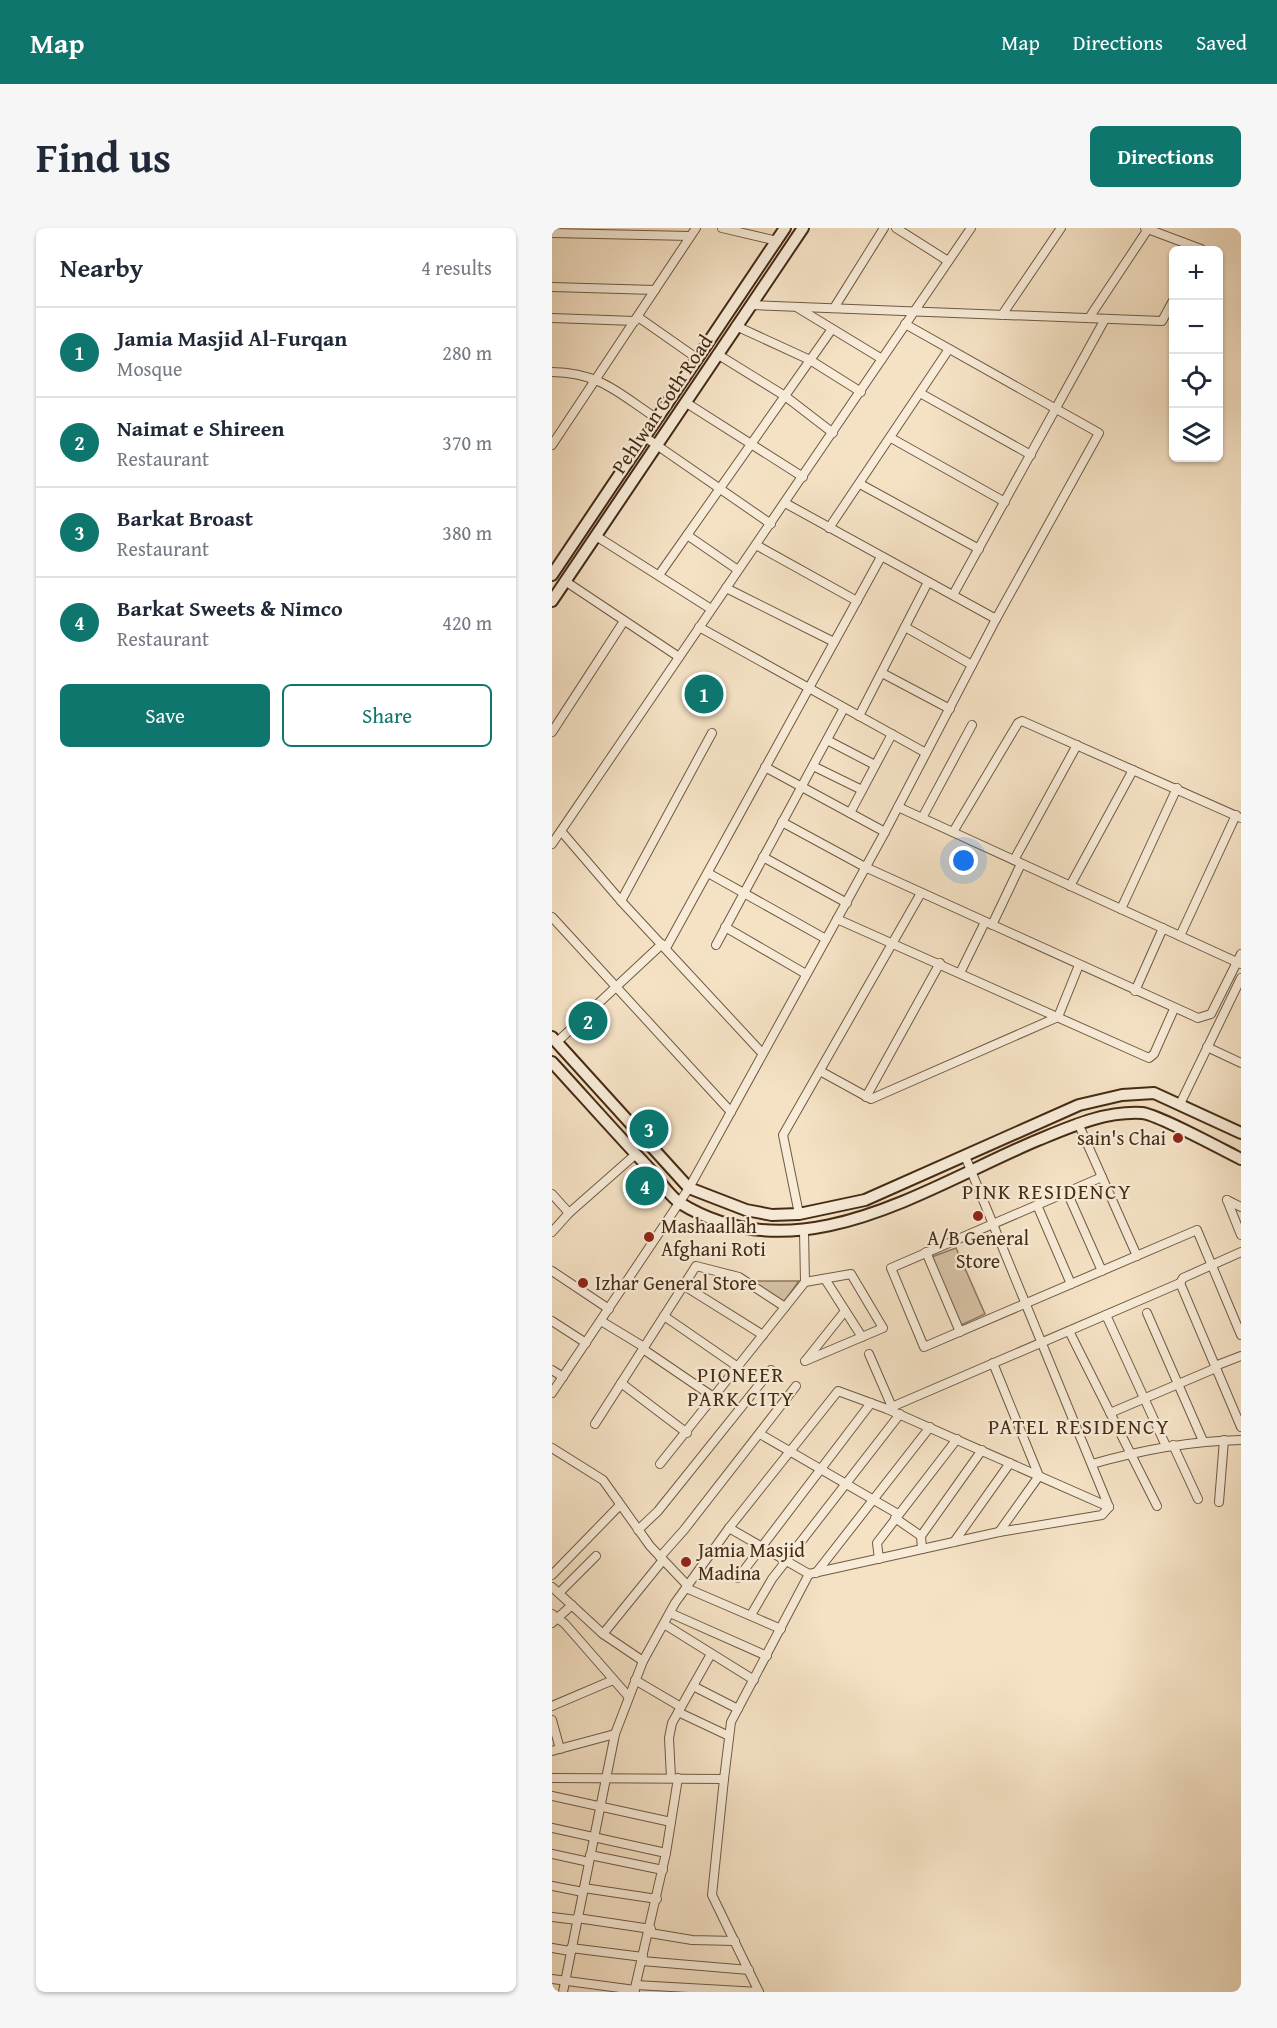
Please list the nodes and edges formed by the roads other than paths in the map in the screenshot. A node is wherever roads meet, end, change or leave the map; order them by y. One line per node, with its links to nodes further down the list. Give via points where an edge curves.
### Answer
1 (696, 228): 11 (street)
2 (722, 228): 12 (street)
3 (785, 228): 12 (main road, Pehlwan Goth Road)
4 (803, 228): 18 (main road, Pehlwan Goth Road)
5 (884, 228): 20 (street)
6 (971, 228): 14 (street)
7 (1061, 228): 22 (street)
8 (899, 229): 14 (street)
9 (1147, 229): 13 (street); 24 (street)
10 (552, 233): 11 (street)
11 (690, 236): 16 (street)
12 (777, 241): 32 (main road, Pehlwan Goth Road)
13 (1193, 246)
14 (948, 261): 21 (street)
15 (552, 287): 16 (street)
16 (655, 290): 26 (street)
17 (1172, 300): 25 (street, via 1162,321)
18 (751, 305): 19 (street); 28 (main road, Pehlwan Goth Road)
19 (797, 307): 20 (street); 29 (street)
20 (834, 308): 21 (street)
21 (913, 311): 22 (street); 27 (street)
22 (1002, 315): 24 (street)
23 (552, 318): 26 (street)
24 (1089, 318): 25 (street)
25 (1105, 318): 41 (street)
26 (637, 319): 32 (street); 36 (street)
27 (905, 324): 30 (street); 33 (street)
28 (736, 326): 31 (main road, Pehlwan Goth Road); 34 (street)
29 (832, 329): 33 (street); 34 (street)
30 (949, 349): 38 (street); 41 (street)
31 (717, 354): 39 (street); 40 (main road, Pehlwan Goth Road)
32 (698, 359): 42 (main road, Pehlwan Goth Road)
33 (882, 359): 37 (street)
34 (810, 360): 37 (street); 39 (street)
35 (552, 372): 36 (street, via 578,372)
36 (596, 378): 42 (street); 47 (street)
37 (861, 392): 43 (street)
38 (920, 393): 45 (street); 49 (street)
39 (785, 396): 43 (street); 46 (street)
40 (685, 402): 46 (street); 48 (main road, Pehlwan Goth Road)
41 (1057, 407): 49 (street); 72 (street, via 1099,433)
42 (656, 418): 44 (main road, Pehlwan Goth Road)
43 (833, 433): 50 (street)
44 (645, 437): 48 (street); 63 (main road, Pehlwan Goth Road)
45 (891, 438): 51 (street); 53 (street)
46 (752, 443): 50 (street); 52 (street)
47 (552, 445)
48 (656, 447): 52 (street); 58 (main road, Pehlwan Goth Road)
49 (1031, 455): 53 (street)
50 (803, 477): 54 (street)
51 (860, 484): 56 (street); 60 (street)
52 (719, 489): 55 (street); 57 (street)
53 (1005, 502): 60 (street)
54 (785, 503): 55 (street); 56 (street)
55 (771, 524): 59 (street)
56 (829, 528): 61 (street)
57 (687, 535): 62 (street); 64 (street)
58 (596, 536): 64 (street); 65 (main road, Pehlwan Goth Road)
59 (756, 545): 62 (street); 70 (street)
60 (979, 549): 68 (street)
61 (881, 557): 66 (street); 70 (street)
62 (738, 570): 67 (street)
63 (552, 574)
64 (659, 575): 71 (street)
65 (565, 581): 69 (main road, Pehlwan Goth Road); 73 (street)
66 (928, 582): 68 (street); 75 (street)
67 (726, 588): 71 (street); 76 (street)
68 (953, 596): 72 (street)
69 (552, 601)
70 (857, 601): 76 (street)
71 (711, 609): 74 (street)
72 (996, 619): 78 (street)
73 (624, 621): 77 (street); 85 (street)
74 (699, 627): 77 (street); 80 (street)
75 (905, 627): 78 (street); 79 (street)
76 (834, 642): 80 (street)
77 (679, 657): 103 (street)
78 (972, 665): 82 (street)
79 (882, 673): 82 (street); 83 (street)
80 (809, 688): 81 (street); 93 (street)
81 (844, 708): 83 (street); 88 (street)
82 (950, 709): 90 (street)
83 (859, 716): 87 (street)
84 (972, 725): 101 (street)
85 (552, 732)
86 (712, 732): 114 (street)
87 (892, 734): 90 (street); 91 (street)
88 (827, 740): 91 (street); 92 (street)
89 (1077, 745): 94 (street); 105 (street, via 1027,723 1018,723); 108 (street)
90 (926, 753): 98 (street)
91 (875, 765): 97 (street)
92 (813, 766): 95 (street); 97 (street)
93 (765, 767): 95 (street); 110 (street)
94 (1133, 770): 96 (street); 111 (street)
95 (802, 787): 99 (street); 102 (street)
96 (1177, 788): 100 (street); 116 (street)
97 (862, 790): 99 (street)
98 (898, 807): 101 (street); 104 (street)
99 (850, 813): 104 (street)
100 (1239, 816): 122 (street)
101 (922, 818): 105 (street)
102 (782, 822): 107 (street); 109 (street)
103 (561, 831): 106 (street); 114 (street)
104 (885, 832): 109 (street)
105 (952, 832): 108 (street)
106 (552, 844)
107 (763, 857): 112 (street); 115 (street)
108 (1017, 862): 111 (street); 119 (street)
109 (865, 867): 113 (street); 115 (street)
110 (708, 873): 112 (street); 126 (street)
111 (1070, 886): 116 (street)
112 (744, 892): 120 (street); 123 (street)
113 (921, 893): 119 (street); 124 (street)
114 (621, 901): 126 (street)
115 (847, 903): 118 (street)
116 (1120, 909): 121 (street)
117 (552, 917): 133 (street)
118 (837, 920): 123 (street); 124 (street)
119 (989, 924): 129 (street); 130 (street)
120 (725, 927): 125 (street); 131 (street)
121 (1163, 928): 122 (street); 134 (street)
122 (1180, 936): 127 (street)
123 (826, 939): 131 (street)
124 (893, 942): 128 (street); 143 (street)
125 (716, 945)
126 (664, 946): 133 (street); 140 (street)
127 (1240, 960): 136 (street, via 1211,1014 1198,1018)
128 (940, 963): 130 (street); 144 (street)
129 (1079, 965): 134 (street); 137 (street)
130 (960, 973): 137 (street)
131 (806, 974): 140 (street)
132 (1241, 978): 135 (street)
133 (616, 987): 138 (street); 146 (street)
134 (1135, 991): 136 (street)
135 (1237, 995): 139 (street)
136 (1174, 1009): 137 (street, via 1149,1058)
137 (1058, 1017): 144 (street, via 871,1099)
138 (555, 1040): 154 (main road)
139 (1207, 1047): 142 (street); 145 (street)
140 (762, 1053): 146 (street)
141 (552, 1062): 149 (main road)
142 (1241, 1063)
143 (820, 1071): 144 (street); 163 (street, via 783,1135)
144 (866, 1097)
145 (1180, 1104): 148 (main road); 150 (main road, via 1154,1093 1122,1095 1079,1106)
146 (730, 1112): 154 (street)
147 (1078, 1123): 151 (main road, via 1110,1115 1145,1113); 152 (main road); 153 (street)
148 (1241, 1133)
149 (636, 1154): 159 (main road); 162 (street)
150 (965, 1156): 152 (street); 163 (main road, via 865,1200)
151 (1241, 1159)
152 (971, 1170): 164 (street); 165 (main road, via 869,1216)
153 (1102, 1177): 155 (street); 170 (street)
154 (689, 1188): 159 (street); 163 (main road, via 746,1210 772,1215)
155 (1067, 1192): 160 (street); 173 (street)
156 (552, 1194): 162 (street)
157 (1241, 1199): 158 (street)
158 (1227, 1200): 161 (street); 167 (street)
159 (679, 1202): 165 (main road, via 720,1221); 181 (street)
160 (1037, 1205): 164 (street); 177 (street)
161 (1241, 1207)
162 (569, 1213): 166 (street)
163 (799, 1214)
164 (993, 1224): 168 (street); 179 (street)
165 (804, 1231): 175 (street)
166 (552, 1232)
167 (1241, 1235)
168 (926, 1252): 189 (street); 189 (street, via 894,1266 891,1272 924,1347)
169 (1241, 1252): 171 (street)
170 (1137, 1256): 171 (street, via 1197,1230); 173 (street)
171 (1212, 1265): 176 (street); 191 (street)
172 (552, 1271): 181 (street)
173 (1102, 1271): 177 (street)
174 (825, 1279): 175 (street); 182 (street); 192 (street, via 851,1274 883,1328)
175 (805, 1282): 180 (street)
176 (1180, 1283): 184 (street); 200 (street)
177 (1071, 1284): 179 (street)
178 (683, 1285): 180 (street, via 696,1266 739,1277); 185 (street); 190 (street)
179 (1026, 1304): 189 (street); 194 (street)
180 (785, 1307): 190 (street)
181 (609, 1309): 187 (street)
182 (845, 1311): 192 (street); 192 (street, via 805,1361)
183 (1147, 1313): 205 (street)
184 (1106, 1315): 188 (street); 209 (street)
185 (663, 1316): 195 (street); 199 (street)
186 (552, 1321): 193 (street)
187 (601, 1321): 193 (street); 195 (street)
188 (1069, 1330): 194 (street); 212 (street)
189 (960, 1332)
190 (763, 1335): 199 (street)
191 (1241, 1335)
192 (862, 1337)
193 (586, 1343): 203 (street)
194 (1042, 1343): 198 (street); 230 (street)
195 (643, 1348): 204 (street); 208 (street)
196 (869, 1354): 211 (street)
197 (1241, 1356): 200 (street)
198 (993, 1363): 211 (street); 232 (street)
199 (738, 1367): 208 (street)
200 (1216, 1367): 205 (street); 215 (street)
201 (552, 1370): 203 (street)
202 (771, 1370): 242 (street, via 658,1511)
203 (563, 1377): 207 (street)
204 (621, 1383): 214 (street); 217 (street)
205 (1178, 1384): 209 (street); 222 (street)
206 (796, 1386): 218 (street)
207 (552, 1394)
208 (715, 1398): 217 (street)
209 (1145, 1398): 212 (street); 223 (street)
210 (871, 1403): 211 (street); 226 (street, via 838,1391); 231 (street)
211 (890, 1408): 213 (street)
212 (1110, 1413): 227 (street)
213 (900, 1414): 216 (street); 233 (street)
214 (595, 1424)
215 (1241, 1426)
216 (930, 1427): 219 (street); 235 (street)
217 (687, 1433): 229 (street)
218 (760, 1434): 226 (street); 249 (street)
219 (957, 1439): 225 (street); 240 (street)
220 (1224, 1440): 221 (street); 222 (street); 236 (street)
221 (1241, 1440)
222 (1203, 1441): 223 (street)
223 (1170, 1446): 227 (street); 234 (street)
224 (552, 1448): 237 (street, via 603,1480)
225 (982, 1450): 228 (street); 244 (street)
226 (790, 1452): 231 (street); 241 (street)
227 (1131, 1454): 230 (street); 238 (street)
228 (1010, 1463): 232 (street); 245 (street)
229 (660, 1464)
230 (1092, 1464): 239 (street)
231 (821, 1470): 233 (street); 246 (street)
232 (1039, 1476): 239 (street); 243 (street)
233 (848, 1485): 235 (street); 251 (street)
234 (1198, 1499)
235 (874, 1500): 240 (street); 252 (street)
236 (1219, 1502)
237 (620, 1504): 242 (street); 253 (street)
238 (1157, 1506)
239 (1109, 1507): 243 (street, via 1102,1515)
240 (896, 1516): 244 (street); 250 (street, via 877,1543)
241 (729, 1528): 246 (street); 256 (street)
242 (638, 1530): 249 (street)
243 (999, 1532): 245 (street)
244 (921, 1536): 247 (street)
245 (954, 1542): 247 (street)
246 (761, 1546): 251 (street); 254 (street)
247 (922, 1549): 250 (street)
248 (596, 1556): 257 (street)
249 (661, 1558): 256 (street); 264 (street)
250 (879, 1559): 252 (street)
251 (787, 1561): 252 (street); 260 (street)
252 (813, 1573): 263 (street)
253 (552, 1575)
254 (738, 1578)
255 (552, 1587): 257 (street)
256 (687, 1587): 259 (street); 260 (street)
257 (559, 1593): 258 (street)
258 (572, 1605): 261 (street); 264 (street)
259 (670, 1613): 262 (street); 266 (street)
260 (751, 1615): 263 (street)
261 (554, 1618): 268 (street)
262 (664, 1624): 265 (street); 267 (street)
263 (781, 1629): 266 (street)
264 (603, 1634): 267 (street)
265 (711, 1654): 270 (street); 271 (street)
266 (767, 1656): 270 (street)
267 (643, 1661): 269 (street)
268 (613, 1680): 272 (street); 273 (street)
269 (635, 1680): 272 (street); 274 (street)
270 (754, 1680): 275 (street)
271 (693, 1686): 274 (street); 275 (street)
272 (628, 1696): 277 (street)
273 (552, 1706)
274 (679, 1709): 278 (street); 282 (street, via 669,1731)
275 (738, 1709): 278 (street)
276 (552, 1720): 279 (street)
277 (615, 1734): 279 (street); 280 (street)
278 (729, 1736): 283 (street)
279 (556, 1750)
280 (605, 1777): 281 (street); 282 (street); 285 (street)
281 (552, 1778)
282 (675, 1778): 283 (street); 286 (street)
283 (724, 1779): 299 (street, via 712,1895)
284 (552, 1796): 285 (street)
285 (600, 1806): 286 (street); 288 (street)
286 (671, 1822): 289 (street)
287 (552, 1828): 288 (street)
288 (594, 1838): 289 (street); 291 (street)
289 (666, 1853): 292 (street)
290 (552, 1854): 291 (street)
291 (590, 1859): 292 (street); 294 (street)
292 (663, 1870): 295 (street)
293 (552, 1886): 294 (street)
294 (583, 1890): 295 (street); 297 (street)
295 (657, 1899): 298 (street)
296 (552, 1917): 297 (street)
297 (577, 1919): 298 (street); 301 (street)
298 (650, 1931): 299 (street, via 692,1940); 302 (street)
299 (735, 1941): 303 (street)
300 (552, 1948): 301 (street)
301 (571, 1949): 302 (street); 305 (street)
302 (643, 1959): 303 (street); 306 (street)
303 (749, 1970): 308 (street)
304 (552, 1979): 305 (street)
305 (565, 1980): 306 (street); 307 (street)
306 (635, 1989): 308 (street)
307 (563, 1992)
308 (759, 1992)

